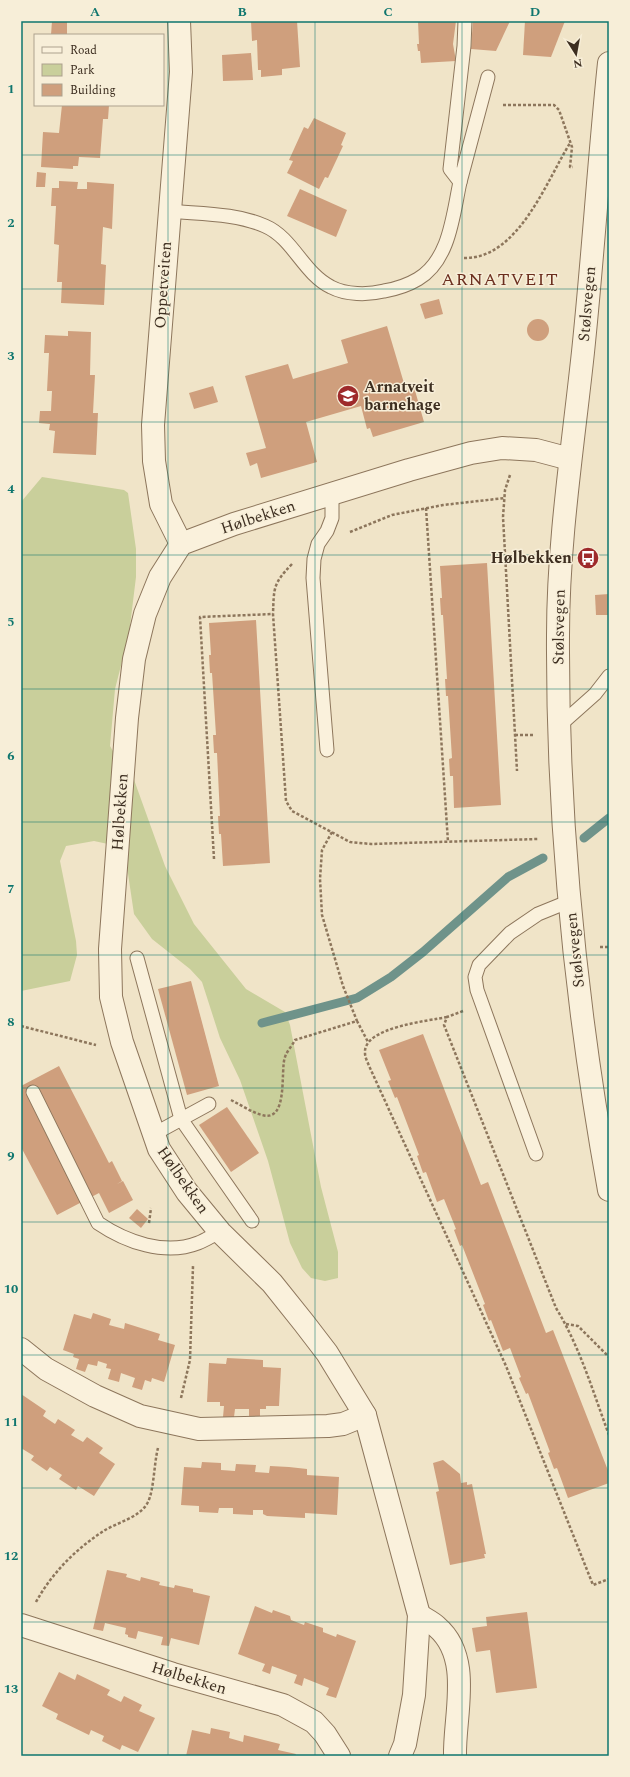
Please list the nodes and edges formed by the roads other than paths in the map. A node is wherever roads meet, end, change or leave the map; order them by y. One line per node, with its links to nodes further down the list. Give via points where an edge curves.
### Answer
1 (179, 21): 6 (street, Oppetveiten, via 181,72)
2 (465, 21): 5 (lane, via 450,169)
3 (609, 63): 7 (street, Stølsvegen, via 583,350)
4 (488, 77): 5 (lane)
5 (460, 182): 6 (lane, via 449,233 437,261 419,279 397,288 374,293 354,293 331,288 313,274 284,239 265,226 234,218)
6 (169, 211): 9 (street, Oppetveiten, via 153,425 154,454 156,484 161,504)
7 (570, 459): 8 (street, Hølbekken, via 536,450 502,448 471,453); 11 (street, Stølsvegen, via 561,558 558,633)
8 (332, 494): 9 (street, Hølbekken, via 234,524); 12 (lane, via 332,518 318,544 313,578)
9 (181, 544): 18 (street, Hølbekken, via 160,577 145,614 133,666 110,949 111,997 122,1042)
10 (609, 676): 11 (lane, via 595,694)
11 (560, 726): 13 (street, Stølsvegen)
12 (327, 750)
13 (570, 902): 19 (lane, via 538,914 510,933 479,965 475,977); 20 (street, Stølsvegen, via 596,1117)
14 (137, 958): 17 (lane)
15 (33, 1092): 22 (lane, via 98,1223 113,1233 146,1245 176,1247 197,1243)
16 (209, 1104): 17 (lane)
17 (181, 1119): 18 (lane); 21 (lane)
18 (154, 1134): 22 (street, Hølbekken, via 159,1149 187,1192)
19 (536, 1154)
20 (609, 1190)
21 (252, 1221)
22 (220, 1232): 24 (street, Hølbekken, via 272,1283 304,1322 327,1353)
23 (21, 1349): 24 (street, via 46,1369 95,1396 140,1416 199,1430 296,1428 343,1424)
24 (365, 1415): 25 (street, Hølbekken)
25 (419, 1615): 28 (street, Hølbekken, via 414,1695 405,1744); 29 (street, via 437,1626 455,1654 459,1674)
26 (23, 1626): 27 (street, Hølbekken, via 173,1674 283,1705 314,1722)
27 (339, 1756)
28 (400, 1756)
29 (455, 1756)

